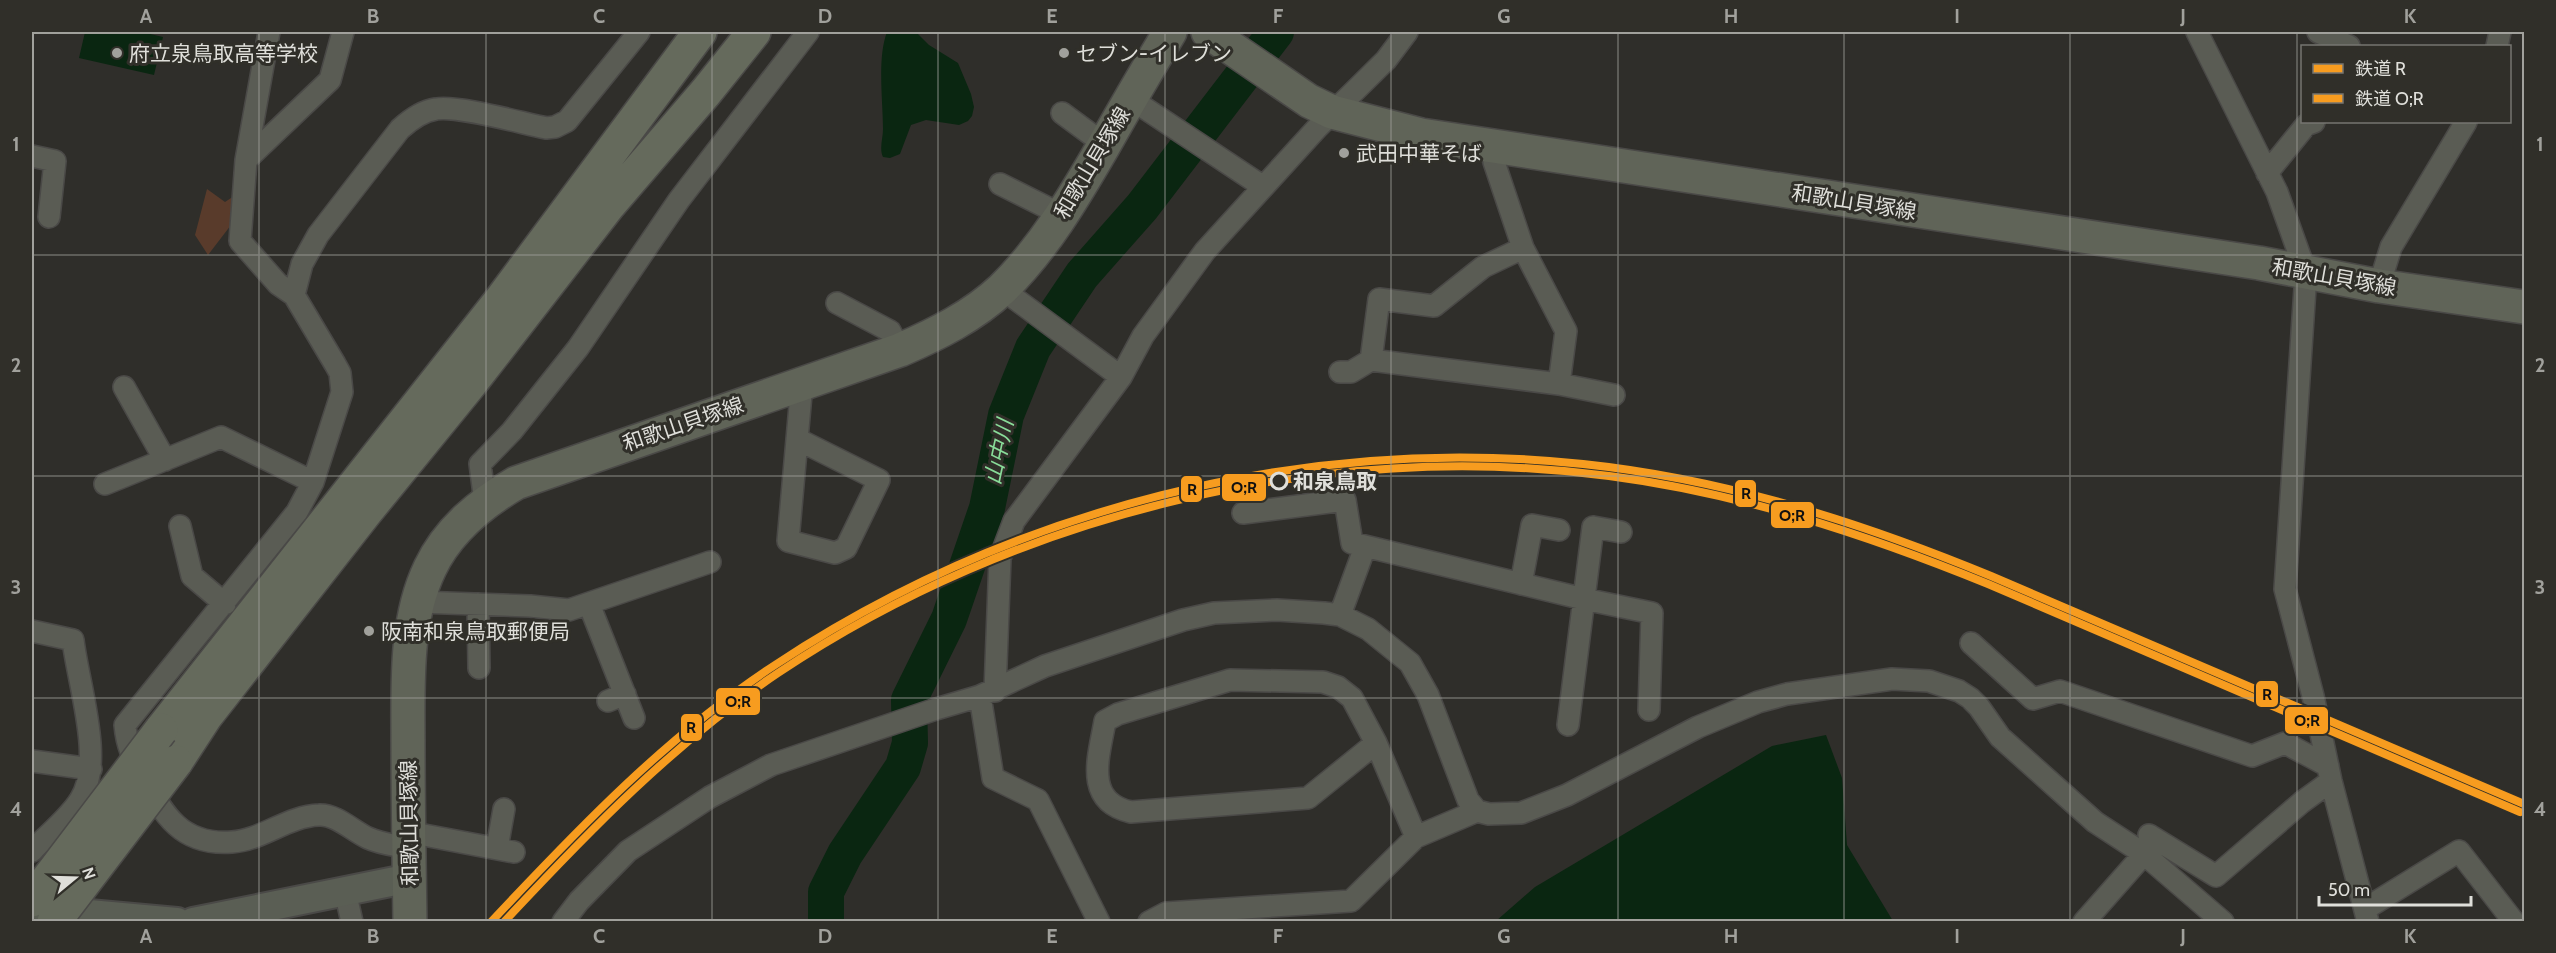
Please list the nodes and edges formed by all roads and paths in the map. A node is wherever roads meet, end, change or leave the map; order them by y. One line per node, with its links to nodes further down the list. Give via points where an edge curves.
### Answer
1 (269, 32): 21 (street)
2 (343, 32): 21 (street, via 330,80)
3 (639, 32): 30 (street, via 561,125 546,128 446,108 426,111 408,122 318,235 302,264)
4 (700, 32): 78 (highway, bridge, via 500,301 161,730)
5 (754, 32): 82 (highway, bridge, via 609,205 365,513 206,716 176,762)
6 (808, 32): 46 (street, via 679,200 578,348 512,431 480,464)
7 (1170, 32): 13 (main road, 和歌山貝塚線)
8 (1208, 32): 14 (main road, 和歌山貝塚線)
9 (1407, 32): 14 (street, via 1386,60)
10 (2197, 32): 22 (street)
11 (2318, 32): 12 (street)
12 (2349, 41)
13 (1140, 105): 18 (main road, 和歌山貝塚線); 24 (street)
14 (1321, 106): 19 (main road, 和歌山貝塚線, via 1421,135); 24 (street)
15 (1062, 113): 18 (street)
16 (2311, 123): 22 (street)
17 (2465, 123): 29 (street, via 2391,247)
18 (1104, 144): 25 (main road, 和歌山貝塚線)
19 (1494, 148): 27 (street, via 1494,162); 28 (main road, 和歌山貝塚線)
20 (32, 156): 26 (street, via 55,161)
21 (246, 160): 30 (street, via 240,241 278,284)
22 (2267, 173): 28 (street)
23 (1000, 184): 25 (street)
24 (1262, 186): 37 (street, via 1205,251 1143,336)
25 (1062, 215): 31 (main road, 和歌山貝塚線, via 1037,249)
26 (49, 217)
27 (1523, 248): 35 (street, via 1483,267 1434,306 1378,299); 39 (street, via 1560,302 1566,331)
28 (2306, 273): 29 (main road, 和歌山貝塚線); 70 (street, via 2285,589)
29 (2379, 286): 33 (main road, 和歌山貝塚線)
30 (294, 296): 44 (street, via 335,364 342,383)
31 (1011, 297): 34 (main road, 和歌山貝塚線); 37 (street)
32 (837, 303): 34 (street, via 890,331)
33 (2524, 307)
34 (900, 350): 38 (main road, 和歌山貝塚線)
35 (1371, 360): 36 (street, via 1351,372); 39 (street)
36 (1340, 372)
37 (1121, 377): 63 (street, via 1024,504 1005,539)
38 (802, 383): 42 (street); 46 (main road, 和歌山貝塚線, via 516,483)
39 (1559, 384): 41 (street)
40 (124, 387): 43 (street)
41 (1614, 394)
42 (797, 439): 42 (street, via 788,541 835,553 846,548 879,480)
43 (165, 460): 44 (street, via 221,437); 45 (street)
44 (313, 482): 56 (street, via 297,512)
45 (105, 484)
46 (485, 502): 55 (main road, 和歌山貝塚線, via 446,541 430,567)
47 (1243, 513): 51 (street, via 1346,500 1352,543)
48 (180, 526): 56 (street, via 192,576)
49 (1560, 530): 53 (street, via 1532,525)
50 (1621, 532): 54 (street, via 1593,527)
51 (1365, 547): 53 (street); 59 (street)
52 (710, 562): 58 (street)
53 (1521, 584): 54 (street)
54 (1584, 599): 64 (street, via 1652,613); 66 (street)
55 (418, 602): 57 (street); 76 (main road, 和歌山貝塚線, via 410,645)
56 (225, 604): 76 (street, via 125,725 126,745 159,808 176,827 200,840 232,842 322,814 369,838)
57 (478, 604): 58 (street, via 569,610); 62 (street)
58 (589, 604): 65 (street, via 616,698)
59 (1340, 615): 63 (street, via 1277,610 1197,616 1045,666); 72 (street, via 1368,629 1410,663 1428,695 1468,800)
60 (32, 632): 69 (street, via 74,640 89,731)
61 (1971, 643): 70 (street, via 2033,699 2060,691 2252,756 2285,743)
62 (478, 668)
63 (987, 694): 87 (street, via 771,765 710,797 628,851); 88 (street, via 993,778 1038,800)
64 (1649, 710)
65 (634, 718)
66 (1568, 725)
67 (1376, 743): 67 (street, via 1352,698 1338,687 1323,682 1230,680 1157,700 1105,721 1095,775 1112,806 1131,812 1308,798); 73 (street)
68 (32, 761): 69 (street)
69 (91, 770): 75 (street, via 80,800)
70 (2330, 773): 74 (street, via 2216,876); 80 (street)
71 (504, 809): 76 (street, via 505,850)
72 (1477, 811): 73 (street); 74 (street, via 1498,816 1521,813 1567,795 1698,727 1758,702 1910,678 1945,686 1970,698 2000,737 2095,822)
73 (1416, 837): 89 (street, via 1351,901 1166,913)
74 (2147, 844): 90 (street); 91 (street)
75 (32, 851)
76 (409, 852): 77 (street); 86 (main road, 和歌山貝塚線)
77 (345, 891): 81 (street); 85 (street)
78 (32, 900)
79 (32, 909): 83 (street)
80 (2367, 915): 92 (street, via 2459,851)
81 (224, 918): 84 (street)
82 (54, 921)
83 (177, 921)
84 (193, 921)
85 (352, 921)
86 (410, 921)
87 (563, 921)
88 (1099, 921)
89 (1149, 921)
90 (2084, 921)
91 (2223, 921)
92 (2514, 921)

